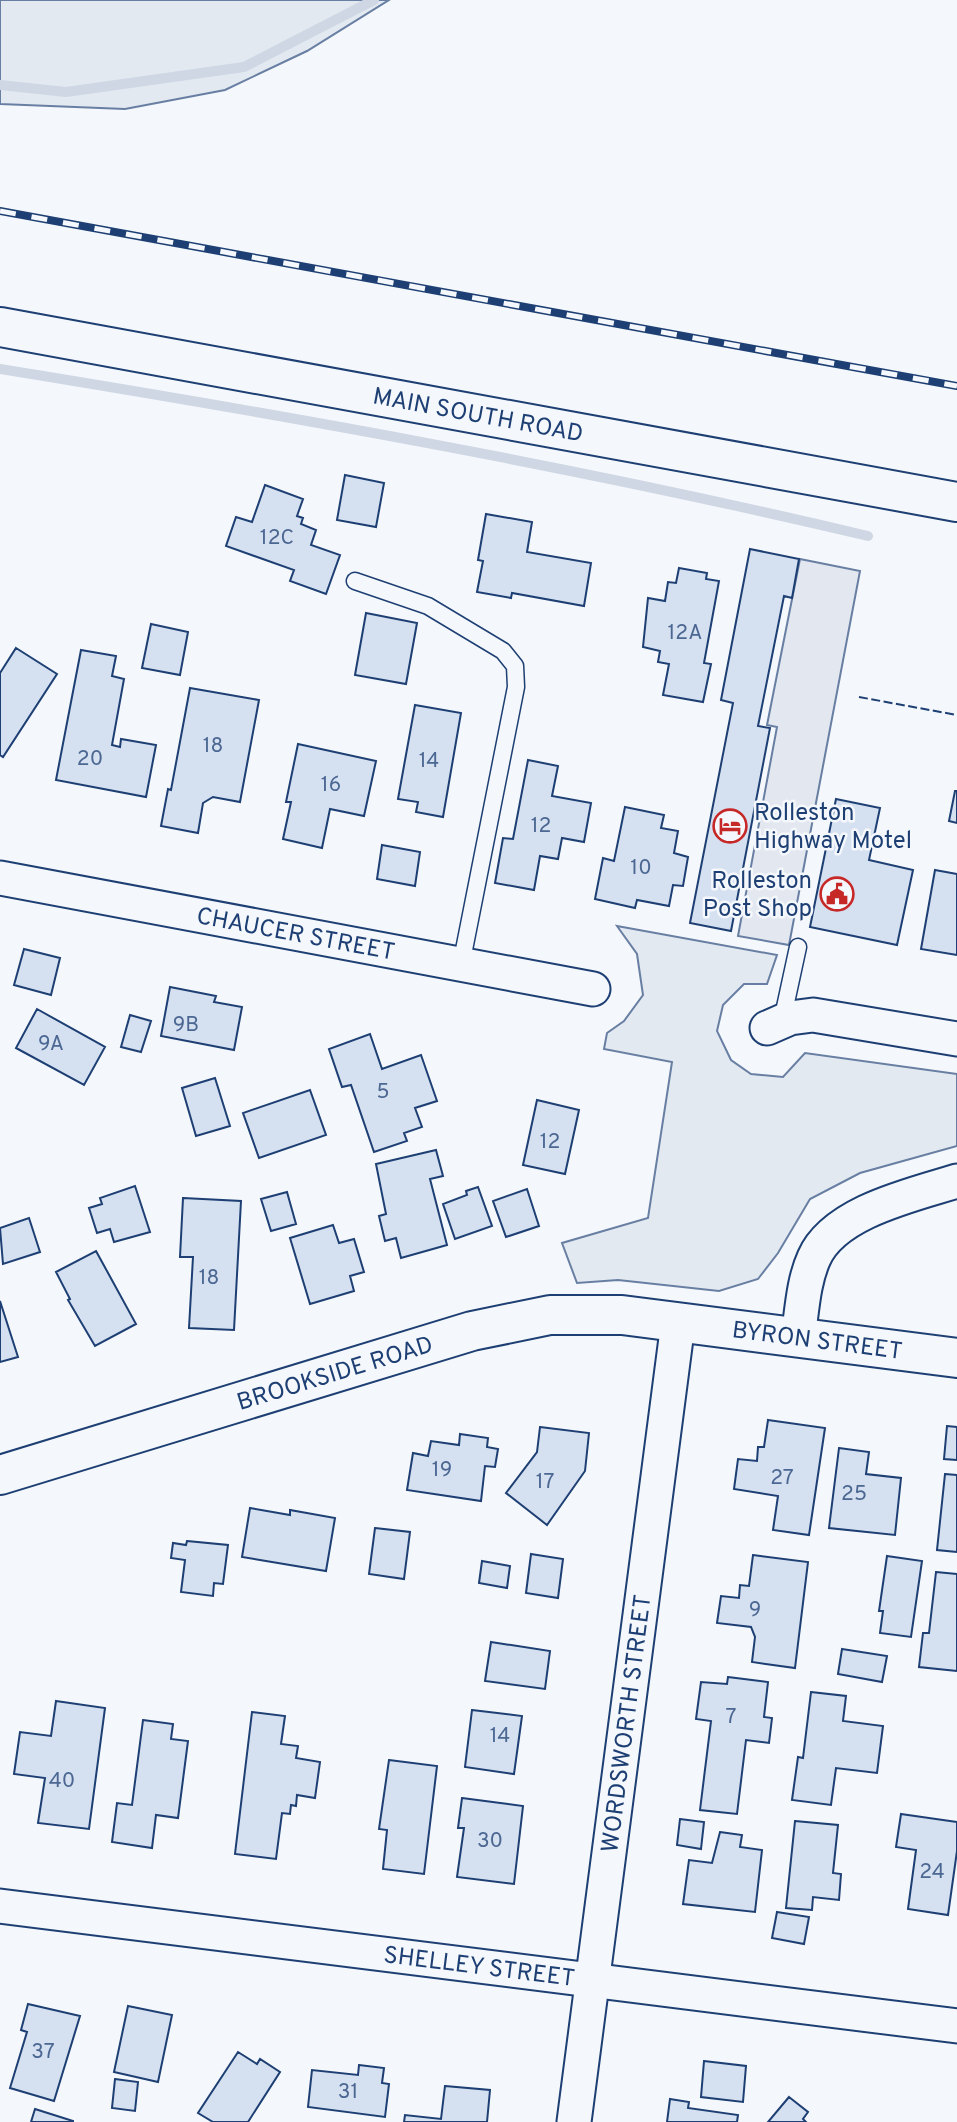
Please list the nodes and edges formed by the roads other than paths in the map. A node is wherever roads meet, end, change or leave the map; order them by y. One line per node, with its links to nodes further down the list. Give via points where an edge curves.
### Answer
1 (0, 327): 2 (main road, MAIN SOUTH ROAD)
2 (957, 502)
3 (355, 582): 6 (lane, via 428,606 503,651 515,666 516,687)
4 (0, 878): 6 (street, CHAUCER STREET)
5 (799, 947): 8 (lane)
6 (461, 965): 7 (street, CHAUCER STREET)
7 (593, 989)
8 (774, 1024): 9 (street, via 813,1015)
9 (957, 1039)
10 (957, 1181): 12 (street, via 859,1215 825,1239 812,1261)
11 (678, 1323): 12 (main road, BYRON STREET); 14 (main road, BROOKSIDE ROAD, via 590,1313 497,1324); 16 (street, WORDSWORTH STREET)
12 (798, 1337): 13 (main road, BYRON STREET)
13 (957, 1358)
14 (0, 1475)
15 (0, 1906): 16 (street, SHELLEY STREET)
16 (592, 1980): 17 (street, SHELLEY STREET); 18 (street, WORDSWORTH STREET)
17 (957, 2026)
18 (574, 2122)

